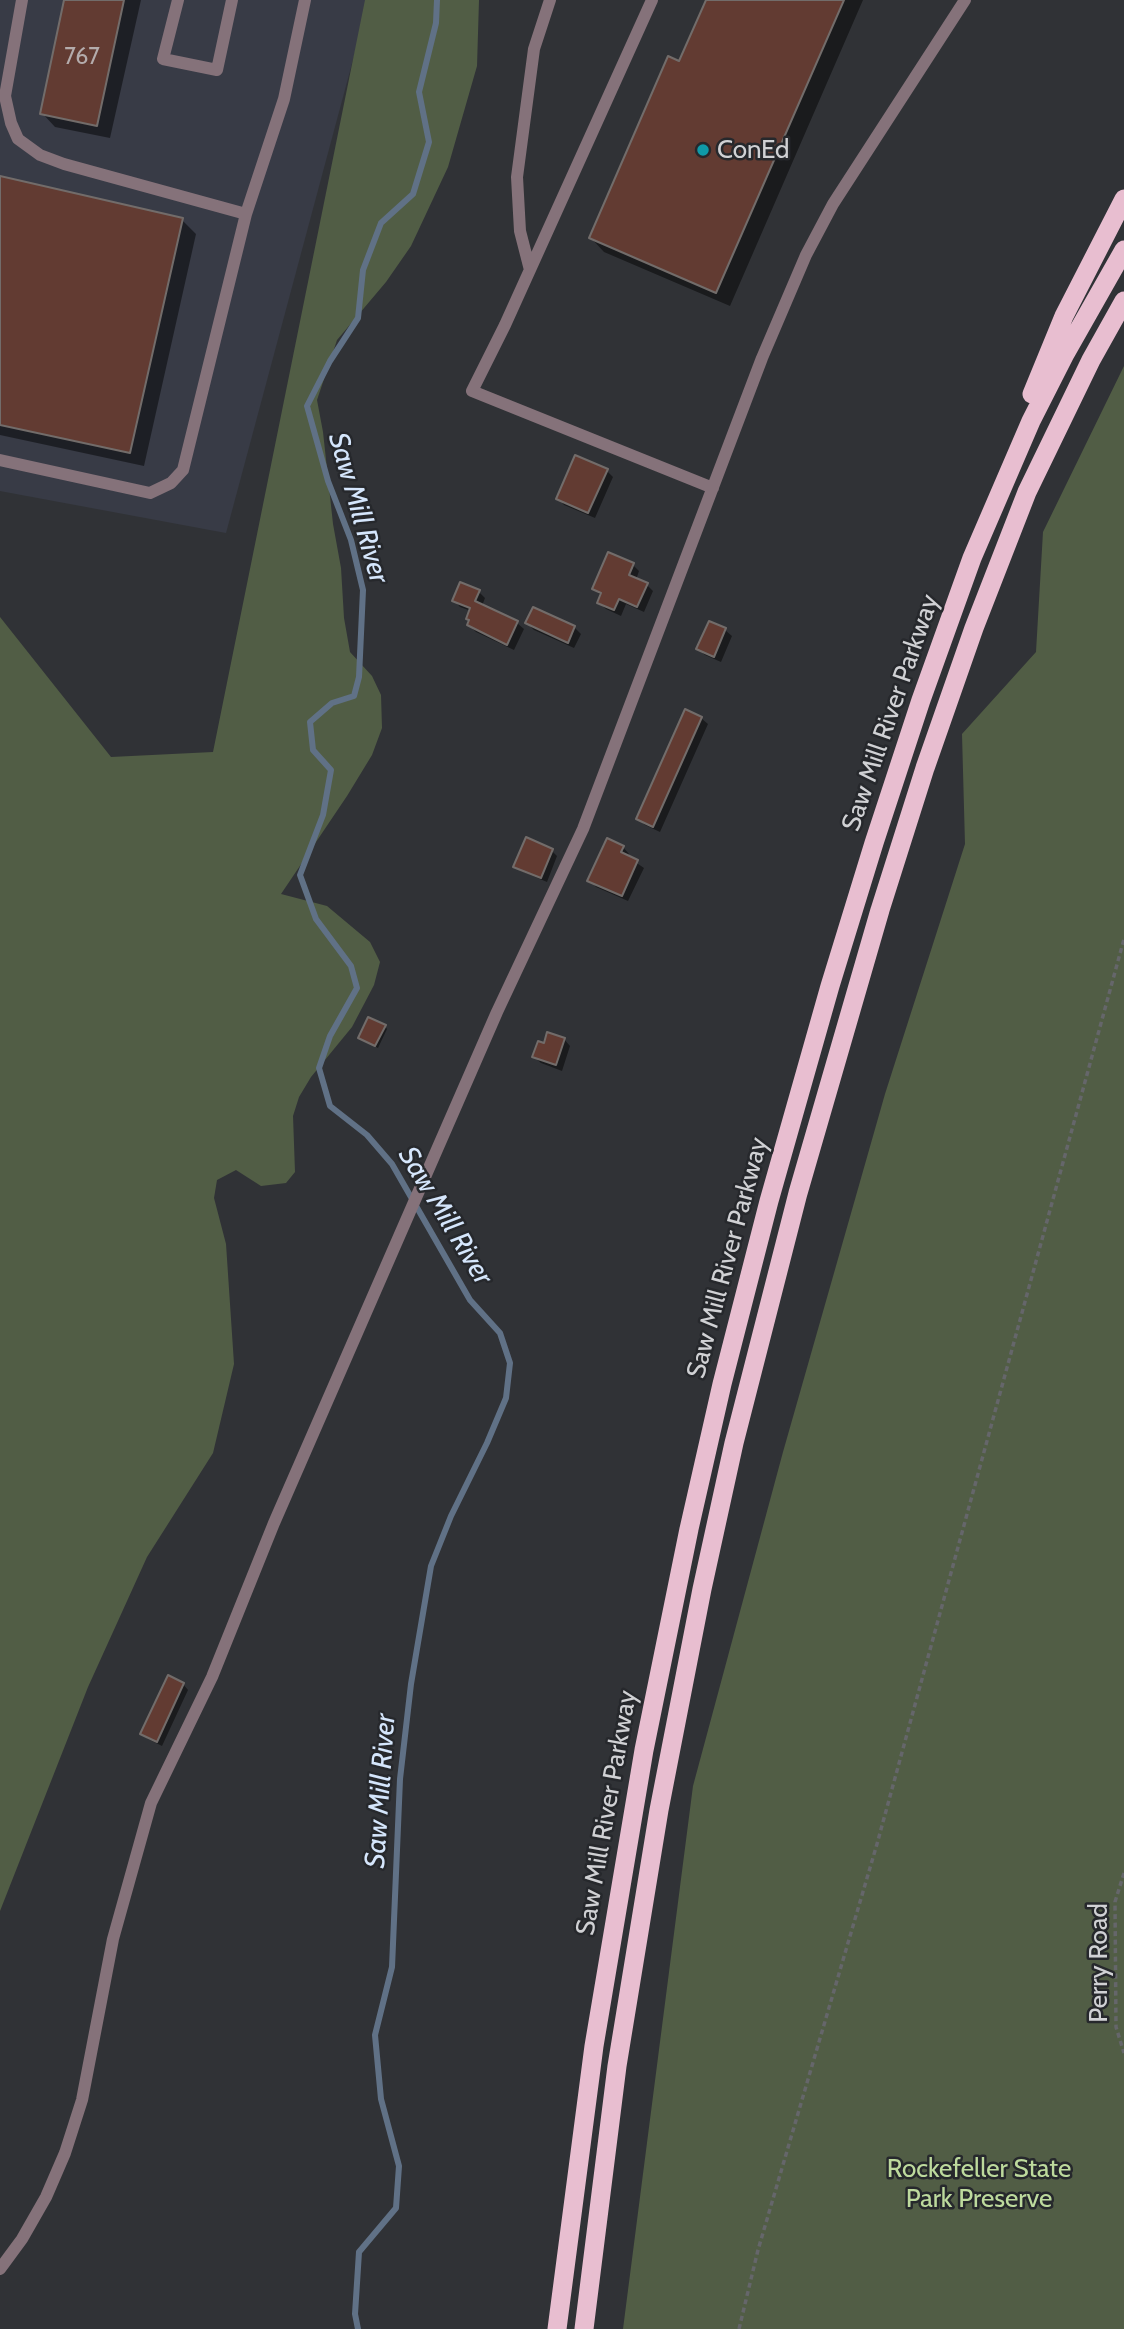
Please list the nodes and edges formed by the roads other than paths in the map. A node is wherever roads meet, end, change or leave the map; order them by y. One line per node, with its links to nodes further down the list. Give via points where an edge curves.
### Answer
1 (22, 0): 9 (lane, via 5,96 18,139 40,155 64,164)
2 (178, 0): 3 (lane, via 163,59 217,70)
3 (232, 0)
4 (305, 0): 9 (lane, via 284,99)
5 (550, 0): 11 (lane, via 534,50 517,177 520,231)
6 (652, 0): 11 (lane)
7 (965, 0): 14 (lane, via 833,204 806,255)
8 (1124, 199): 15 (highway, via 1047,355)
9 (246, 214): 13 (lane, via 183,470 171,483 150,493)
10 (1124, 250): 15 (highway, Saw Mill River Parkway, via 1065,354)
11 (530, 270): 14 (lane, via 472,391)
12 (1124, 301): 18 (highway, Saw Mill River Parkway, via 1032,480 974,628 880,910 798,1193 729,1468 661,1797 617,2066)
13 (0, 460)
14 (713, 488): 16 (lane, via 583,829 497,1012 274,1523 212,1677 151,1803 113,1939 82,2100 65,2153 46,2197)
15 (1000, 490): 17 (highway, Saw Mill River Parkway, via 946,630 870,855 788,1130 722,1384 630,1824 594,2046)
16 (0, 2269)
17 (557, 2329)
18 (584, 2329)

